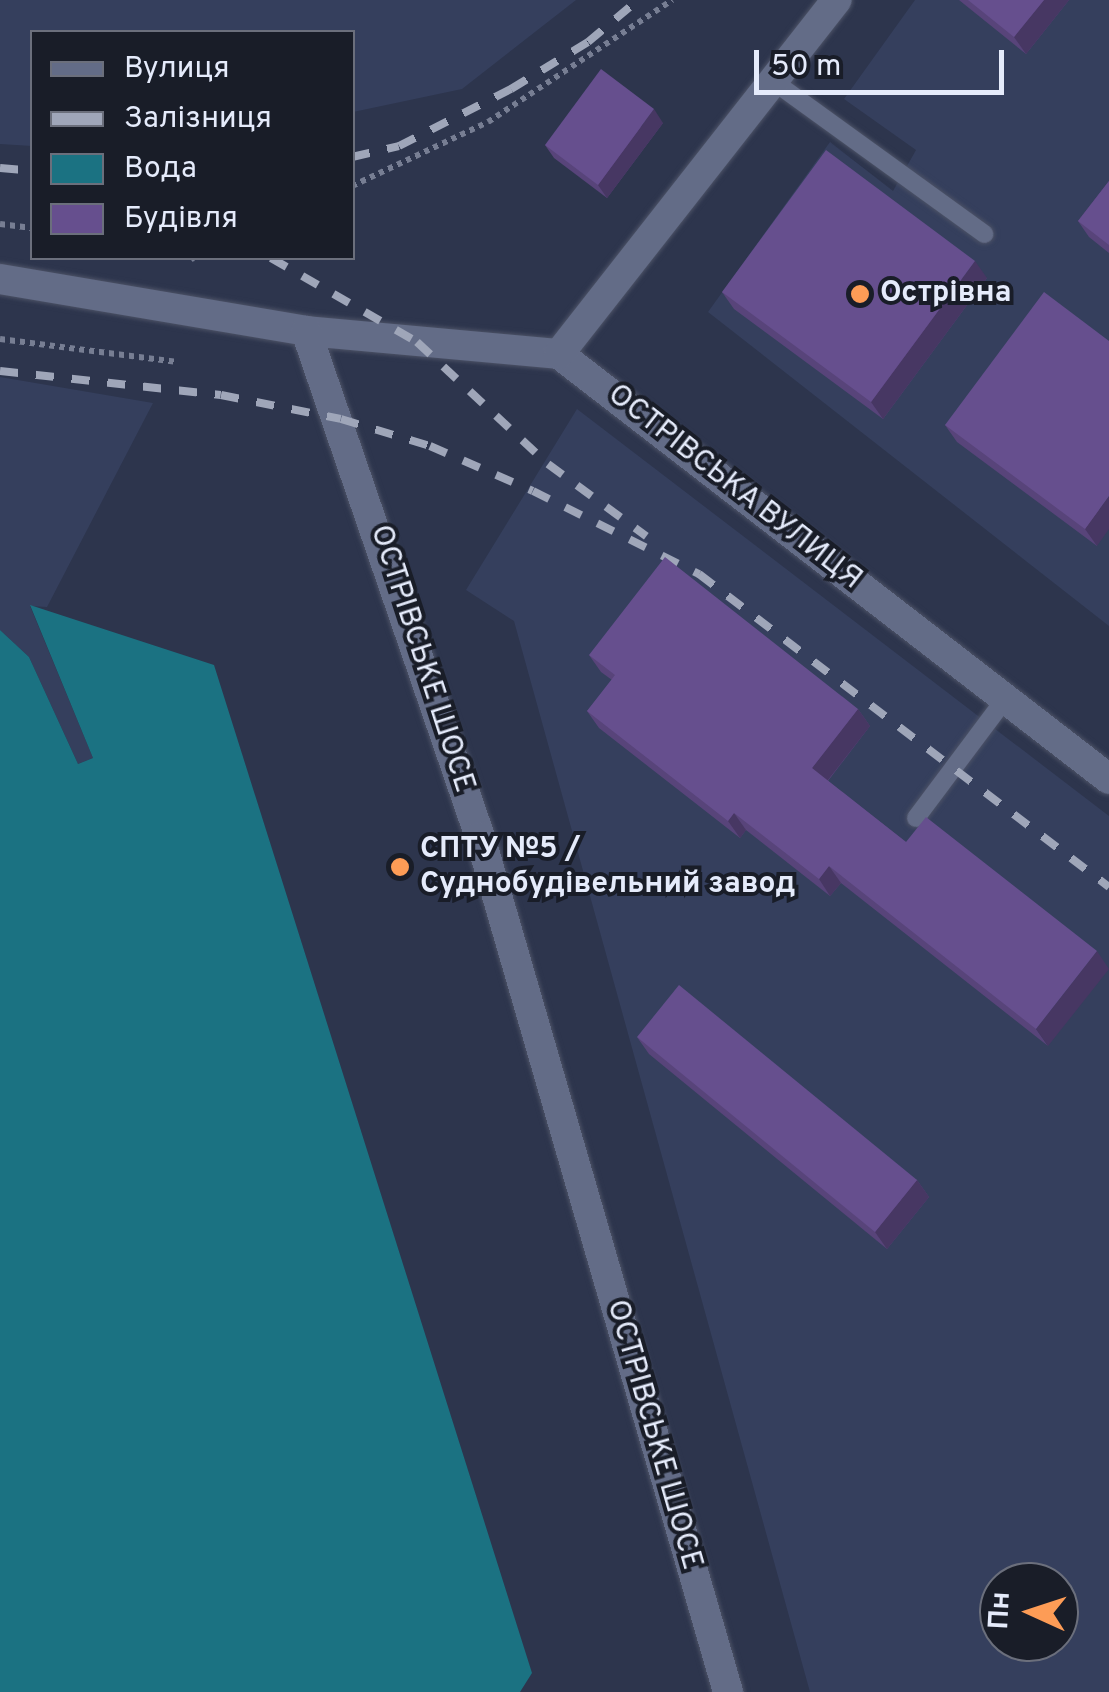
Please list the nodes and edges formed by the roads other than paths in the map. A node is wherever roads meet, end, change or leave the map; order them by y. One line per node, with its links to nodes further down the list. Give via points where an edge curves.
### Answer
1 (837, 0): 2 (street)
2 (774, 81): 3 (lane); 6 (street)
3 (984, 234)
4 (0, 279): 5 (street)
5 (306, 331): 6 (street); 10 (street, ОСТРІВСЬКЕ ШОСЕ, via 480,837)
6 (559, 354): 7 (street, ОСТРІВСЬКА ВУЛИЦЯ)
7 (1005, 698): 8 (street, ОСТРІВСЬКА ВУЛИЦЯ); 9 (lane)
8 (1109, 779)
9 (916, 818)
10 (728, 1692)

